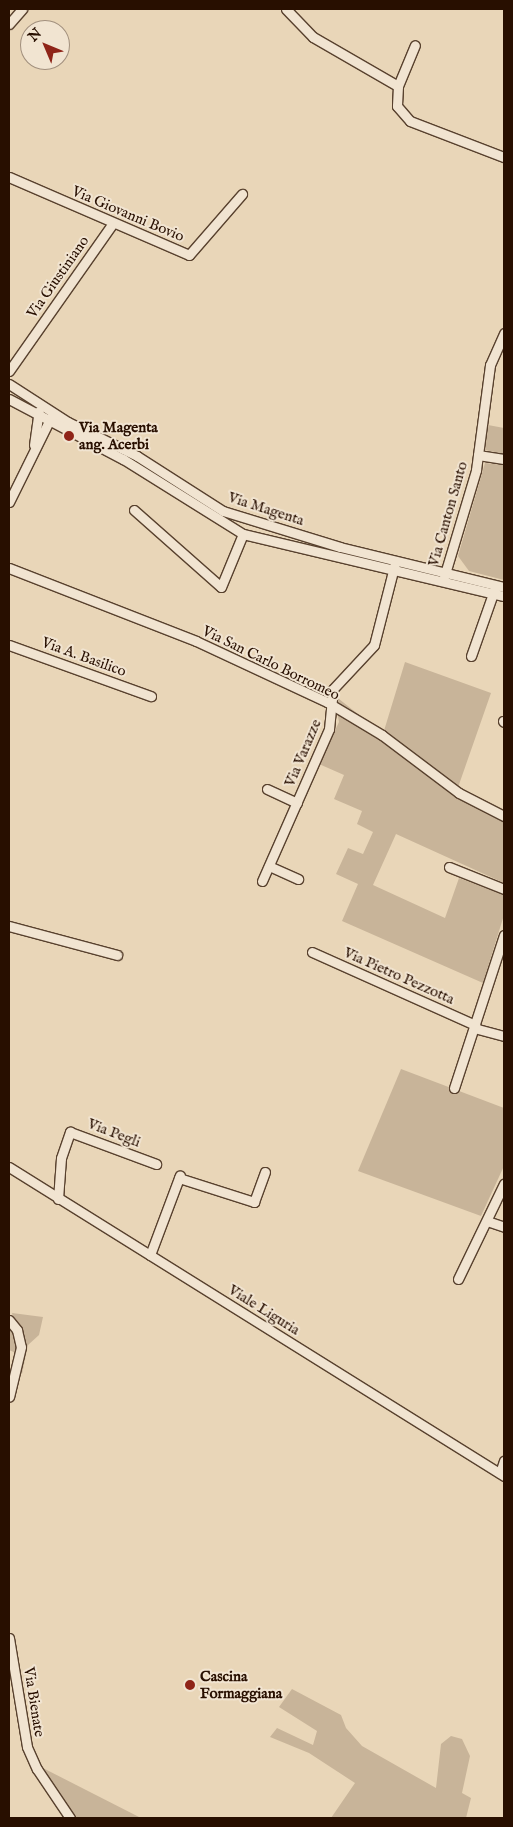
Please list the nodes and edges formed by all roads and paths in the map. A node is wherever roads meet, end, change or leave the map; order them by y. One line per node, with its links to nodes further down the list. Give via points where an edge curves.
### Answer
1 (22, 9): 3 (street)
2 (286, 9): 5 (street, via 313,37)
3 (9, 24)
4 (415, 45): 5 (street)
5 (398, 86): 6 (street, via 397,106 410,121)
6 (504, 157)
7 (9, 177): 9 (street, Via Giovanni Bovio)
8 (242, 194): 9 (street, Via Giovanni Bovio, via 191,255)
9 (113, 223): 11 (street, Via Giustiniano)
10 (504, 333): 18 (street, Via Canton Santo, via 490,367)
11 (9, 371)
12 (9, 384): 14 (street, Via Magenta)
13 (9, 399): 15 (street, Via Magenta)
14 (43, 406): 15 (street); 16 (street, Via Magenta)
15 (38, 415): 16 (street, Via Magenta); 17 (street)
16 (51, 416): 17 (street); 21 (street, Via Magenta, via 138,456); 23 (street, Via Magenta)
17 (33, 450): 20 (street)
18 (478, 455): 19 (street, Via Canton Santo); 27 (street, Via Canton Santo)
19 (504, 459)
20 (9, 502)
21 (214, 506): 23 (street); 25 (street, Via Magenta)
22 (134, 510): 24 (street, Via Magenta, via 220,587)
23 (208, 515): 24 (street, Via Magenta)
24 (243, 534): 25 (street, Via Magenta)
25 (395, 564): 27 (street, Via Magenta); 33 (street, Via Varazze, via 374,647 335,686)
26 (9, 568): 33 (street, Via San Carlo Borromeo, via 196,641)
27 (445, 576): 28 (street, Via Magenta)
28 (498, 588): 29 (street, Via Magenta); 31 (street)
29 (504, 596)
30 (9, 645): 32 (street, Via A. Basilico)
31 (471, 656)
32 (150, 696)
33 (332, 706): 35 (street, Via Varazze, via 329,729); 36 (street, Via San Carlo Borromeo, via 378,732 459,793)
34 (267, 789): 35 (street, Via Varazze)
35 (296, 803): 37 (street, Via Varazze)
36 (504, 816)
37 (269, 866): 39 (street); 40 (street, Via Varazze)
38 (449, 867): 41 (street)
39 (298, 879)
40 (262, 881)
41 (504, 889)
42 (9, 926): 45 (street)
43 (504, 935): 46 (street)
44 (312, 952): 47 (street, Via Pietro Pezzotta)
45 (117, 955)
46 (500, 964): 47 (street)
47 (475, 1026): 48 (street, Via Pietro Pezzotta); 49 (street)
48 (504, 1036)
49 (454, 1088)
50 (156, 1164): 54 (street, Via Pegli, via 70,1132 62,1153)
51 (9, 1167): 54 (street, Viale Liguria)
52 (265, 1172): 57 (street, via 252,1202 179,1176)
53 (504, 1184): 55 (street)
54 (58, 1198): 57 (street, Viale Liguria)
55 (487, 1221): 56 (street); 58 (street)
56 (504, 1227)
57 (150, 1255): 62 (street, Viale Liguria)
58 (458, 1279)
59 (9, 1320): 60 (street, via 17,1330 21,1347)
60 (9, 1397)
61 (504, 1461): 62 (street)
62 (502, 1475)
63 (9, 1638): 64 (street, Via Bienate, via 29,1752)
64 (70, 1818)

